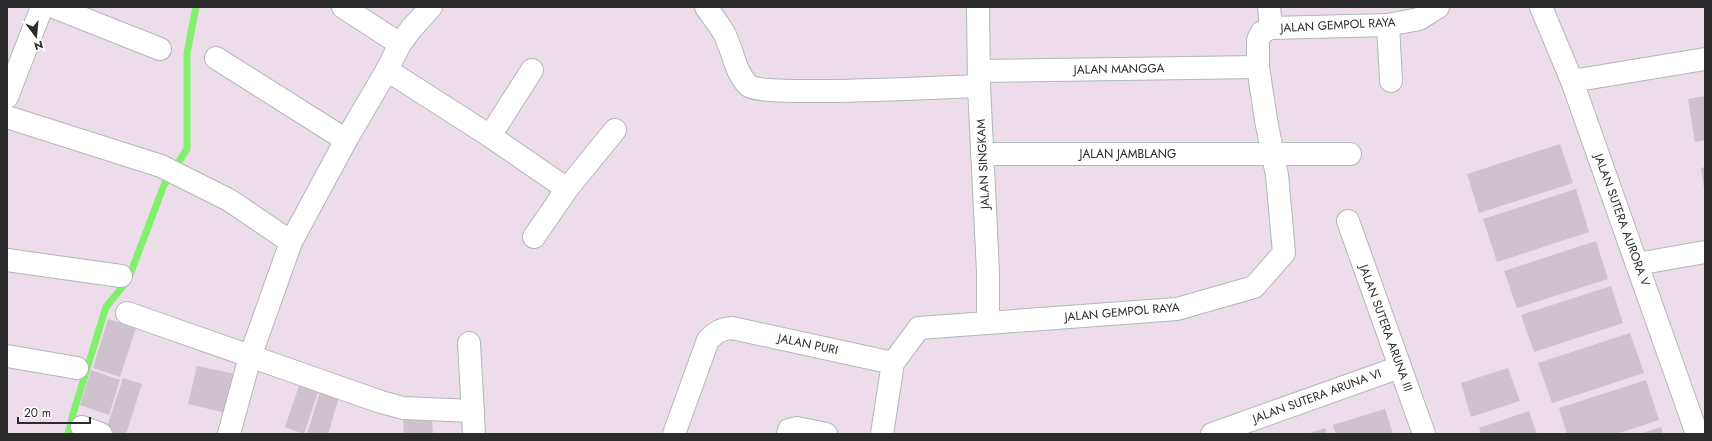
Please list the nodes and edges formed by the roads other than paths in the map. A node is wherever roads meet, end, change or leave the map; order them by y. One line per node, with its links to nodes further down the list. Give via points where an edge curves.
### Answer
1 (42, 7): 23 (street)
2 (54, 7): 14 (street)
3 (343, 7): 13 (street)
4 (407, 7): 13 (street)
5 (432, 7): 13 (street)
6 (706, 7): 20 (street, JALAN MANGGA, via 724,32 740,76 750,88 767,91 847,91)
7 (978, 7): 20 (street, JALAN SINGKAM)
8 (1438, 7): 10 (street, JALAN GEMPOL RAYA)
9 (1542, 7): 22 (street, JALAN SUTERA AURORA V)
10 (1418, 13): 12 (street, JALAN GEMPOL RAYA)
11 (1270, 18): 12 (street, JALAN GEMPOL RAYA); 17 (street, JALAN GEMPOL RAYA, via 1258,40)
12 (1388, 25): 21 (street)
13 (406, 36): 18 (street)
14 (160, 49)
15 (216, 58): 27 (street)
16 (1705, 59): 22 (street)
17 (1258, 67): 20 (street, JALAN MANGGA); 29 (street, JALAN GEMPOL RAYA)
18 (388, 70): 26 (street); 27 (street)
19 (532, 70): 26 (street)
20 (979, 78): 28 (street, JALAN SINGKAM)
21 (1391, 81)
22 (1572, 81): 37 (street, JALAN SUTERA AURORA V)
23 (7, 97)
24 (7, 117): 34 (street, via 161,166 229,200)
25 (615, 130): 31 (street)
26 (490, 136): 31 (street)
27 (346, 140): 34 (street)
28 (982, 154): 29 (street, JALAN JAMBLANG); 40 (street, JALAN SINGKAM)
29 (1273, 154): 30 (street, JALAN JAMBLANG); 40 (street, JALAN GEMPOL RAYA, via 1284,253 1254,287 1177,309)
30 (1350, 154)
31 (567, 189): 33 (street)
32 (1348, 222): 45 (street, JALAN SUTERA ARUNA III)
33 (534, 237)
34 (291, 242): 43 (street)
35 (1705, 252): 37 (street)
36 (7, 260): 38 (street)
37 (1637, 264): 56 (street, JALAN SUTERA AURORA V)
38 (121, 276)
39 (127, 313): 43 (street)
40 (988, 322): 44 (street, JALAN GEMPOL RAYA, via 919,328)
41 (469, 343): 47 (street)
42 (7, 356): 46 (street)
43 (250, 357): 47 (street, via 404,408); 48 (street)
44 (893, 363): 50 (street, JALAN PURI, via 723,328 708,340); 53 (street, JALAN GEMPOL RAYA)
45 (1400, 367): 54 (street, JALAN SUTERA ARUNA VI); 55 (street, JALAN SUTERA ARUNA III)
46 (77, 368)
47 (473, 411): 49 (street)
48 (229, 434)
49 (474, 434)
50 (674, 434)
51 (788, 434): 52 (street, via 789,430 797,428)
52 (826, 434)
53 (882, 434)
54 (1212, 434)
55 (1424, 434)
56 (1697, 434)

